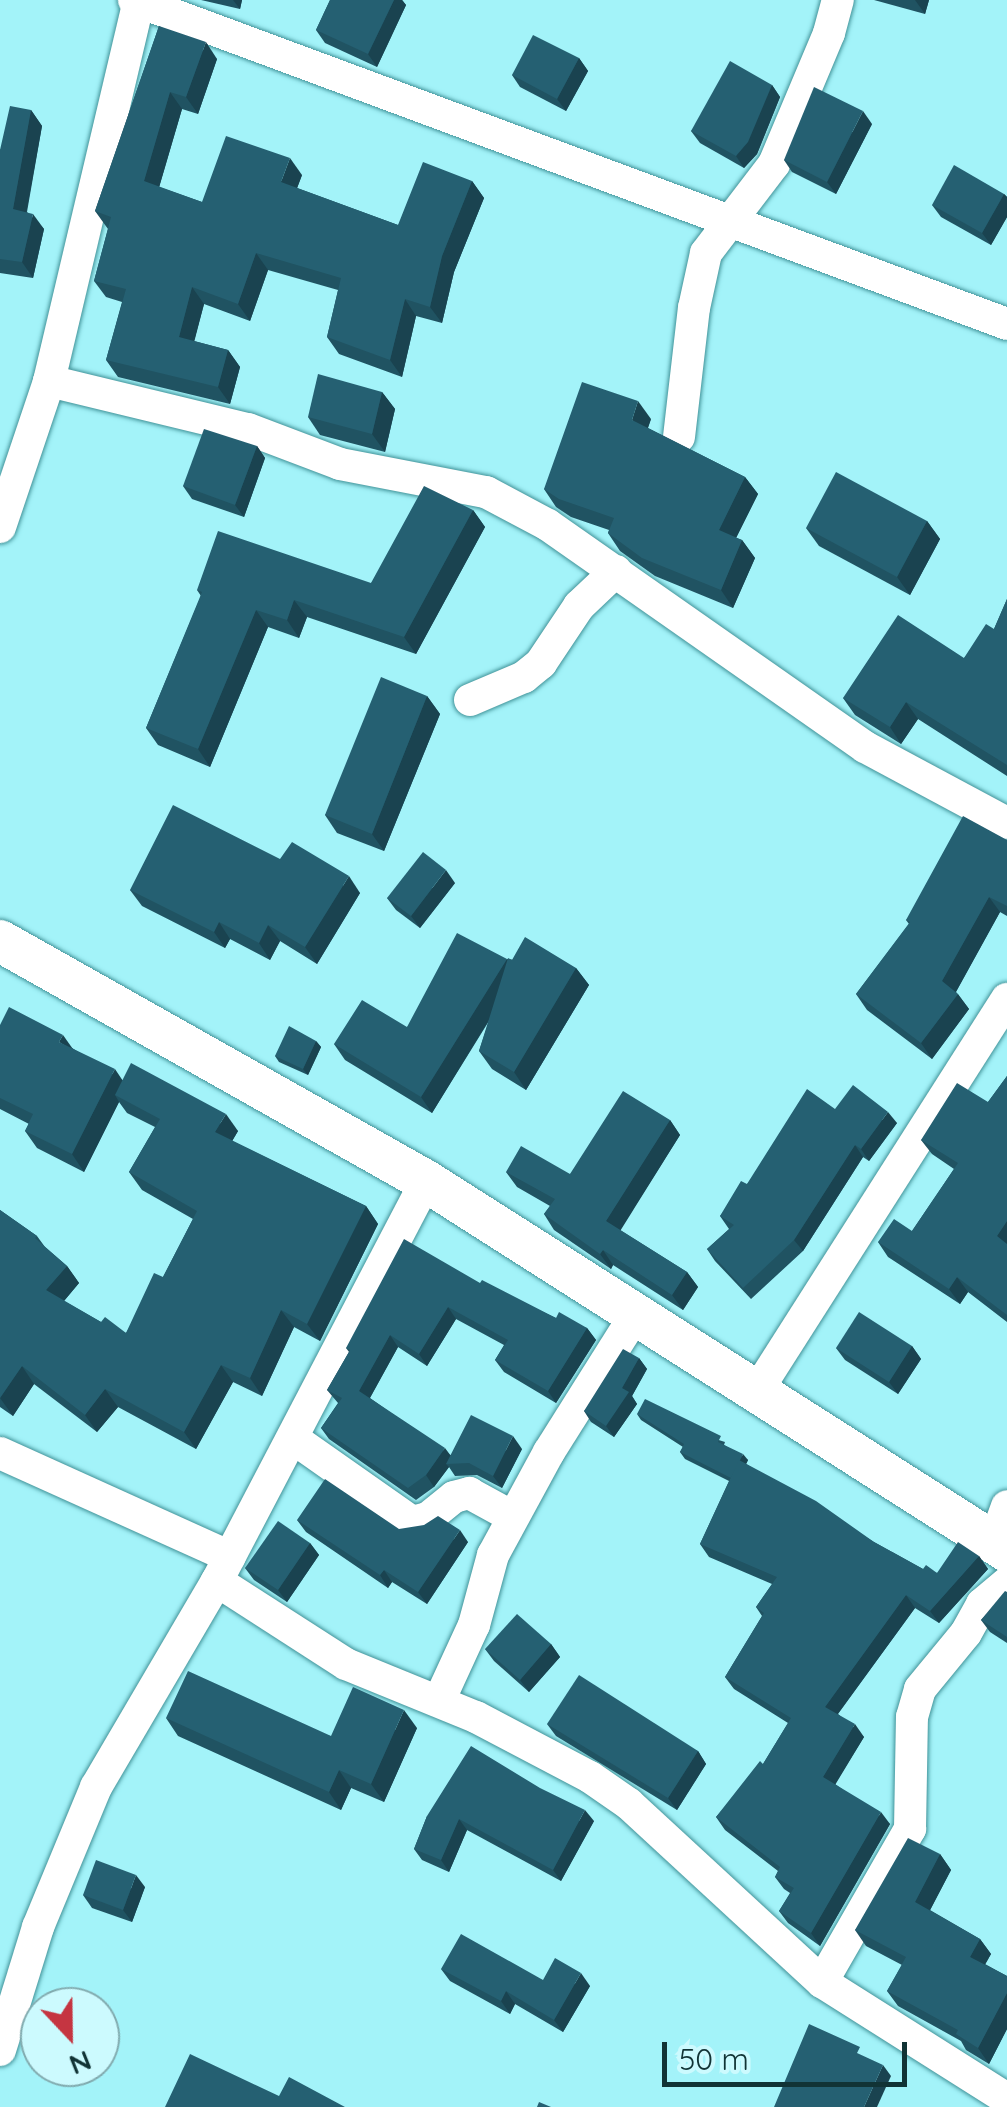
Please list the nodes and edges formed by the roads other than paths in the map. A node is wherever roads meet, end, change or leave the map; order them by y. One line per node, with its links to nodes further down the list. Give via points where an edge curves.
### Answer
1 (137, 0): 3 (street); 5 (street)
2 (838, 0): 3 (street, via 774,164)
3 (732, 223): 4 (street); 6 (street, via 706,253)
4 (1007, 324)
5 (49, 381): 7 (street); 8 (street, via 248,429 340,464 486,492)
6 (679, 437)
7 (0, 527)
8 (616, 571): 9 (street, via 579,606 541,663); 10 (street, via 865,747)
9 (470, 700)
10 (1007, 823)
11 (0, 940): 13 (street)
12 (1007, 999): 15 (street)
13 (426, 1181): 14 (street); 16 (street)
14 (637, 1312): 15 (street); 18 (street)
15 (757, 1391): 19 (street)
16 (294, 1438): 18 (street, via 412,1522 469,1494); 20 (street)
17 (0, 1453): 20 (street)
18 (514, 1517): 22 (street)
19 (1003, 1533)
20 (224, 1569): 22 (street, via 346,1664); 24 (street, via 96,1787 63,1860)
21 (1007, 1584): 23 (street, via 982,1604 920,1689 912,1716 910,1829)
22 (439, 1701): 23 (street, via 590,1777 629,1804)
23 (822, 1982): 25 (street)
24 (0, 2050)
25 (1007, 2099)

